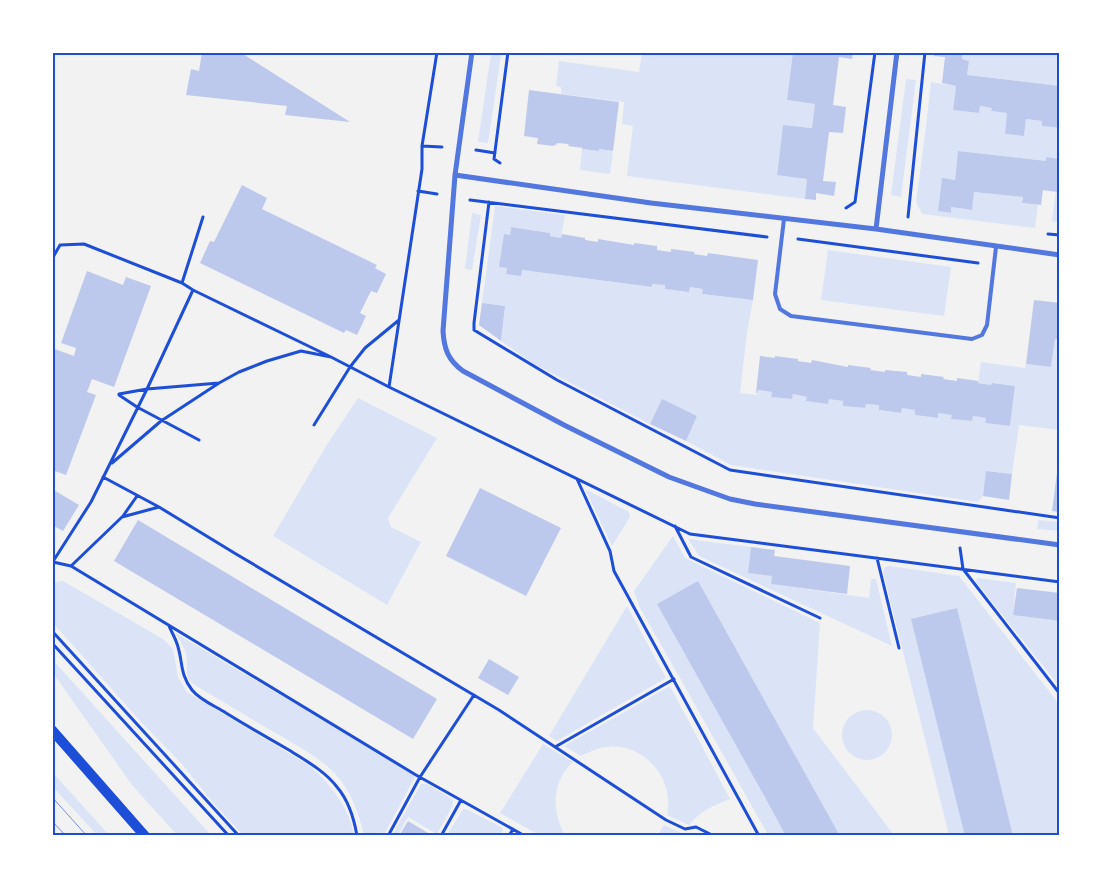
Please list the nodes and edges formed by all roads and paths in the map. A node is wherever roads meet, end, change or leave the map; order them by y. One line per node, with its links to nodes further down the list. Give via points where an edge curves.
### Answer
1 (436, 52): 9 (path)
2 (472, 52): 8 (street)
3 (508, 52): 7 (path, via 494,159)
4 (875, 52): 12 (path, via 855,202 844,209)
5 (897, 52): 12 (street)
6 (925, 52): 15 (path, via 908,217)
7 (506, 167)
8 (455, 175): 10 (street); 14 (street)
9 (418, 191): 10 (path); 26 (path)
10 (454, 198): 11 (path); 45 (street, via 443,331 448,355 463,371 669,478 730,498)
11 (489, 202): 19 (path); 42 (path, via 474,330 557,380 730,470)
12 (878, 212): 16 (street)
13 (203, 217): 24 (path)
14 (784, 218): 16 (street); 19 (lane)
15 (917, 218)
16 (876, 229): 20 (street)
17 (1040, 233): 18 (path)
18 (1060, 235)
19 (782, 238): 20 (lane, via 775,294 780,309 792,316 972,339 982,335 987,326); 23 (path)
20 (996, 247): 21 (street)
21 (1060, 255)
22 (52, 259): 24 (path, via 60,245 84,244)
23 (975, 263)
24 (182, 283): 25 (path)
25 (193, 290): 27 (path); 31 (path)
26 (399, 320): 28 (path, via 365,348); 30 (path)
27 (331, 357): 28 (path); 29 (path, via 301,351)
28 (350, 367): 30 (path); 34 (path)
29 (219, 382): 31 (path); 33 (path)
30 (389, 387): 38 (path)
31 (147, 389): 32 (path); 32 (path, via 118,394)
32 (137, 407): 33 (path); 36 (path)
33 (160, 421): 35 (path); 36 (path)
34 (314, 425)
35 (199, 440)
36 (109, 465): 37 (path)
37 (103, 477): 39 (path); 47 (path)
38 (577, 479): 43 (path); 56 (path, via 610,550 614,571)
39 (137, 496): 40 (path); 41 (path)
40 (159, 507): 41 (path); 58 (path)
41 (122, 517): 48 (path)
42 (1060, 518)
43 (675, 526): 46 (path, via 690,534); 51 (path, via 691,556)
44 (959, 545): 49 (path)
45 (1060, 545)
46 (877, 558): 49 (path); 55 (path)
47 (53, 563): 48 (path)
48 (71, 566): 52 (path)
49 (963, 569): 50 (path); 57 (path)
50 (1060, 582)
51 (820, 618)
52 (168, 626): 61 (path); 67 (path, via 176,639 185,680 193,691 322,772 347,801)
53 (52, 631): 66 (path)
54 (52, 643): 65 (path)
55 (899, 648)
56 (674, 679): 60 (path); 73 (path)
57 (1060, 694)
58 (474, 695): 60 (path); 61 (path)
59 (52, 730): 64 (main road)
60 (555, 747): 72 (path, via 666,820)
61 (420, 777): 62 (path); 68 (path)
62 (461, 800): 63 (path); 69 (path)
63 (513, 829): 70 (path); 71 (path)
64 (145, 836)
65 (229, 836)
66 (239, 836)
67 (357, 836)
68 (388, 836)
69 (442, 836)
70 (509, 836)
71 (525, 836)
72 (714, 836)
73 (759, 836)

